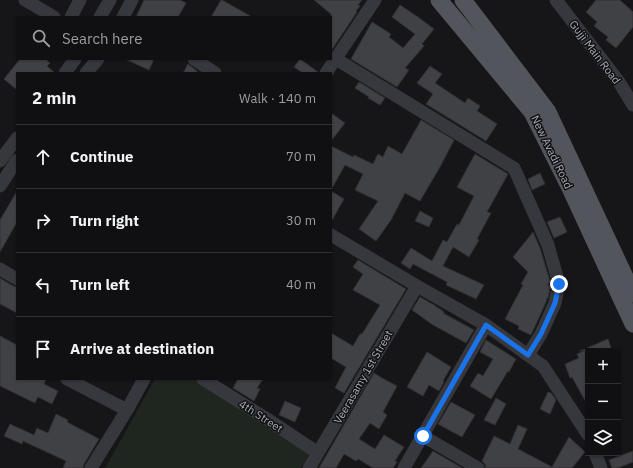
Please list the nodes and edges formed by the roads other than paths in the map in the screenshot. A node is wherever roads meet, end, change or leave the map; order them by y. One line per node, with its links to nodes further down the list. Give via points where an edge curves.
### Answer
1 (26, 0): 9 (street)
2 (80, 0): 10 (street)
3 (110, 0): 11 (street)
4 (132, 0): 12 (street)
5 (375, 0): 13 (street)
6 (439, 0): 31 (main road, New Avadi Road, via 532,112)
7 (463, 0): 30 (main road, New Avadi Road, via 548,112)
8 (556, 0): 21 (street, Gujji Main Road, via 619,82)
9 (52, 16)
10 (72, 16)
11 (103, 16)
12 (124, 16)
13 (336, 59): 20 (street); 33 (street, via 514,168 548,245 559,284 555,303)
14 (74, 60): 17 (street)
15 (97, 60): 18 (street)
16 (196, 60): 19 (street)
17 (66, 72)
18 (87, 72)
19 (214, 72)
20 (327, 72)
21 (633, 105)
22 (16, 139): 23 (street)
23 (0, 161)
24 (16, 162): 25 (street)
25 (0, 186)
26 (332, 236): 29 (street)
27 (0, 269): 28 (street)
28 (16, 278)
29 (416, 286): 32 (street); 40 (street, Veerasamy 1st Street)
30 (633, 294)
31 (633, 324)
32 (486, 325): 33 (street); 39 (street)
33 (528, 355): 38 (street, via 543,366)
34 (69, 380): 37 (street)
35 (143, 380): 37 (street)
36 (205, 380): 40 (street, 4th Street)
37 (127, 410): 42 (street)
38 (585, 430)
39 (423, 436): 44 (street); 45 (street)
40 (318, 453): 43 (street, Veerasamy 1st Street)
41 (596, 456): 46 (street)
42 (90, 468)
43 (310, 468)
44 (404, 468)
45 (478, 468)
46 (601, 468)

